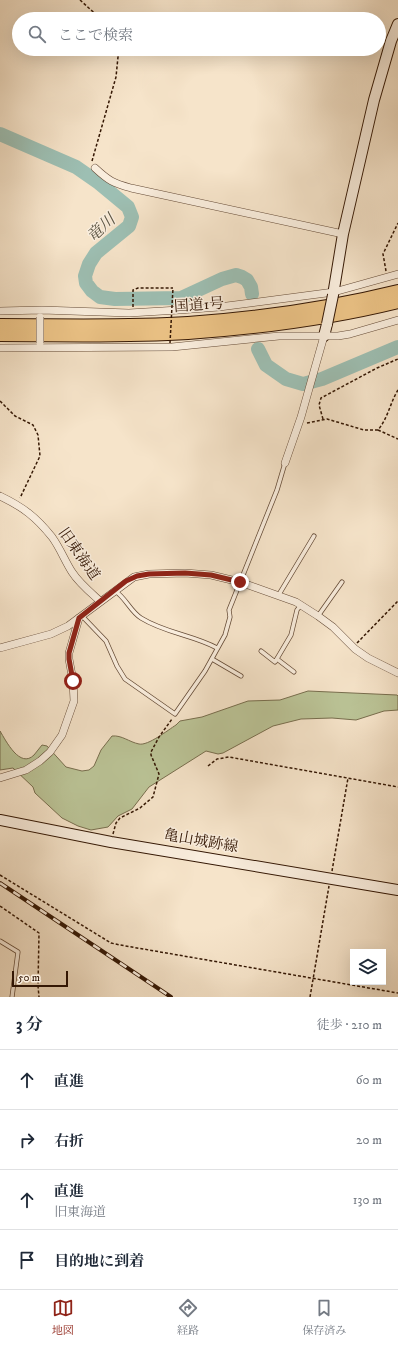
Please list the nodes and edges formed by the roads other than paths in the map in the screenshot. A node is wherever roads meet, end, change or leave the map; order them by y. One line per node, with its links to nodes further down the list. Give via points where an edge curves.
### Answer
1 (398, 24): 3 (main road, via 374,100)
2 (95, 168): 3 (street, via 106,179 131,188)
3 (343, 234): 7 (main road)
4 (398, 274): 7 (street)
5 (398, 285): 9 (highway, via 361,295)
6 (398, 291): 9 (highway, 国道1号)
7 (334, 293): 12 (street, via 179,310); 16 (main road, bridge)
8 (398, 302): 9 (highway, 国道1号)
9 (355, 306): 10 (highway, via 372,314); 14 (highway, 国道1号, via 188,323); 15 (highway, 国道1号, via 285,323 187,333)
10 (398, 308)
11 (0, 311): 12 (street)
12 (41, 314): 17 (street, bridge)
13 (398, 320): 16 (street, via 350,334)
14 (0, 325)
15 (0, 335)
16 (324, 336): 17 (street, via 279,336 172,347); 19 (street)
17 (40, 346): 18 (street)
18 (0, 348)
19 (285, 463): 22 (lane, via 277,490)
20 (0, 496): 26 (street, 旧東海道, via 19,505 41,524 54,539 73,574)
21 (314, 536): 25 (lane)
22 (240, 582): 24 (street, 旧東海道, via 211,575 149,574 134,577); 25 (street, 旧東海道); 31 (lane, via 229,610 230,617 224,635)
23 (342, 582): 28 (lane)
24 (114, 591): 26 (street, 旧東海道); 31 (lane, via 143,619)
25 (278, 596): 27 (street, 旧東海道)
26 (100, 601): 29 (street)
27 (301, 605): 28 (street, 旧東海道); 34 (lane, via 297,610 291,636)
28 (318, 616): 36 (street, 旧東海道, via 368,658)
29 (81, 617): 30 (street, via 51,634); 33 (lane, via 106,641 125,679 175,714); 38 (street, via 69,653 74,701 62,734 50,752 40,761 26,770)
30 (0, 648)
31 (217, 648): 33 (lane)
32 (261, 651): 34 (lane, via 276,662)
33 (212, 659): 37 (lane)
34 (277, 659): 35 (lane)
35 (294, 672)
36 (398, 673)
37 (241, 676)
38 (0, 778)
39 (0, 820): 40 (main road, 亀山城跡線, via 111,842)
40 (398, 890)
41 (0, 941): 42 (lane, via 18,952)
42 (12, 997)

